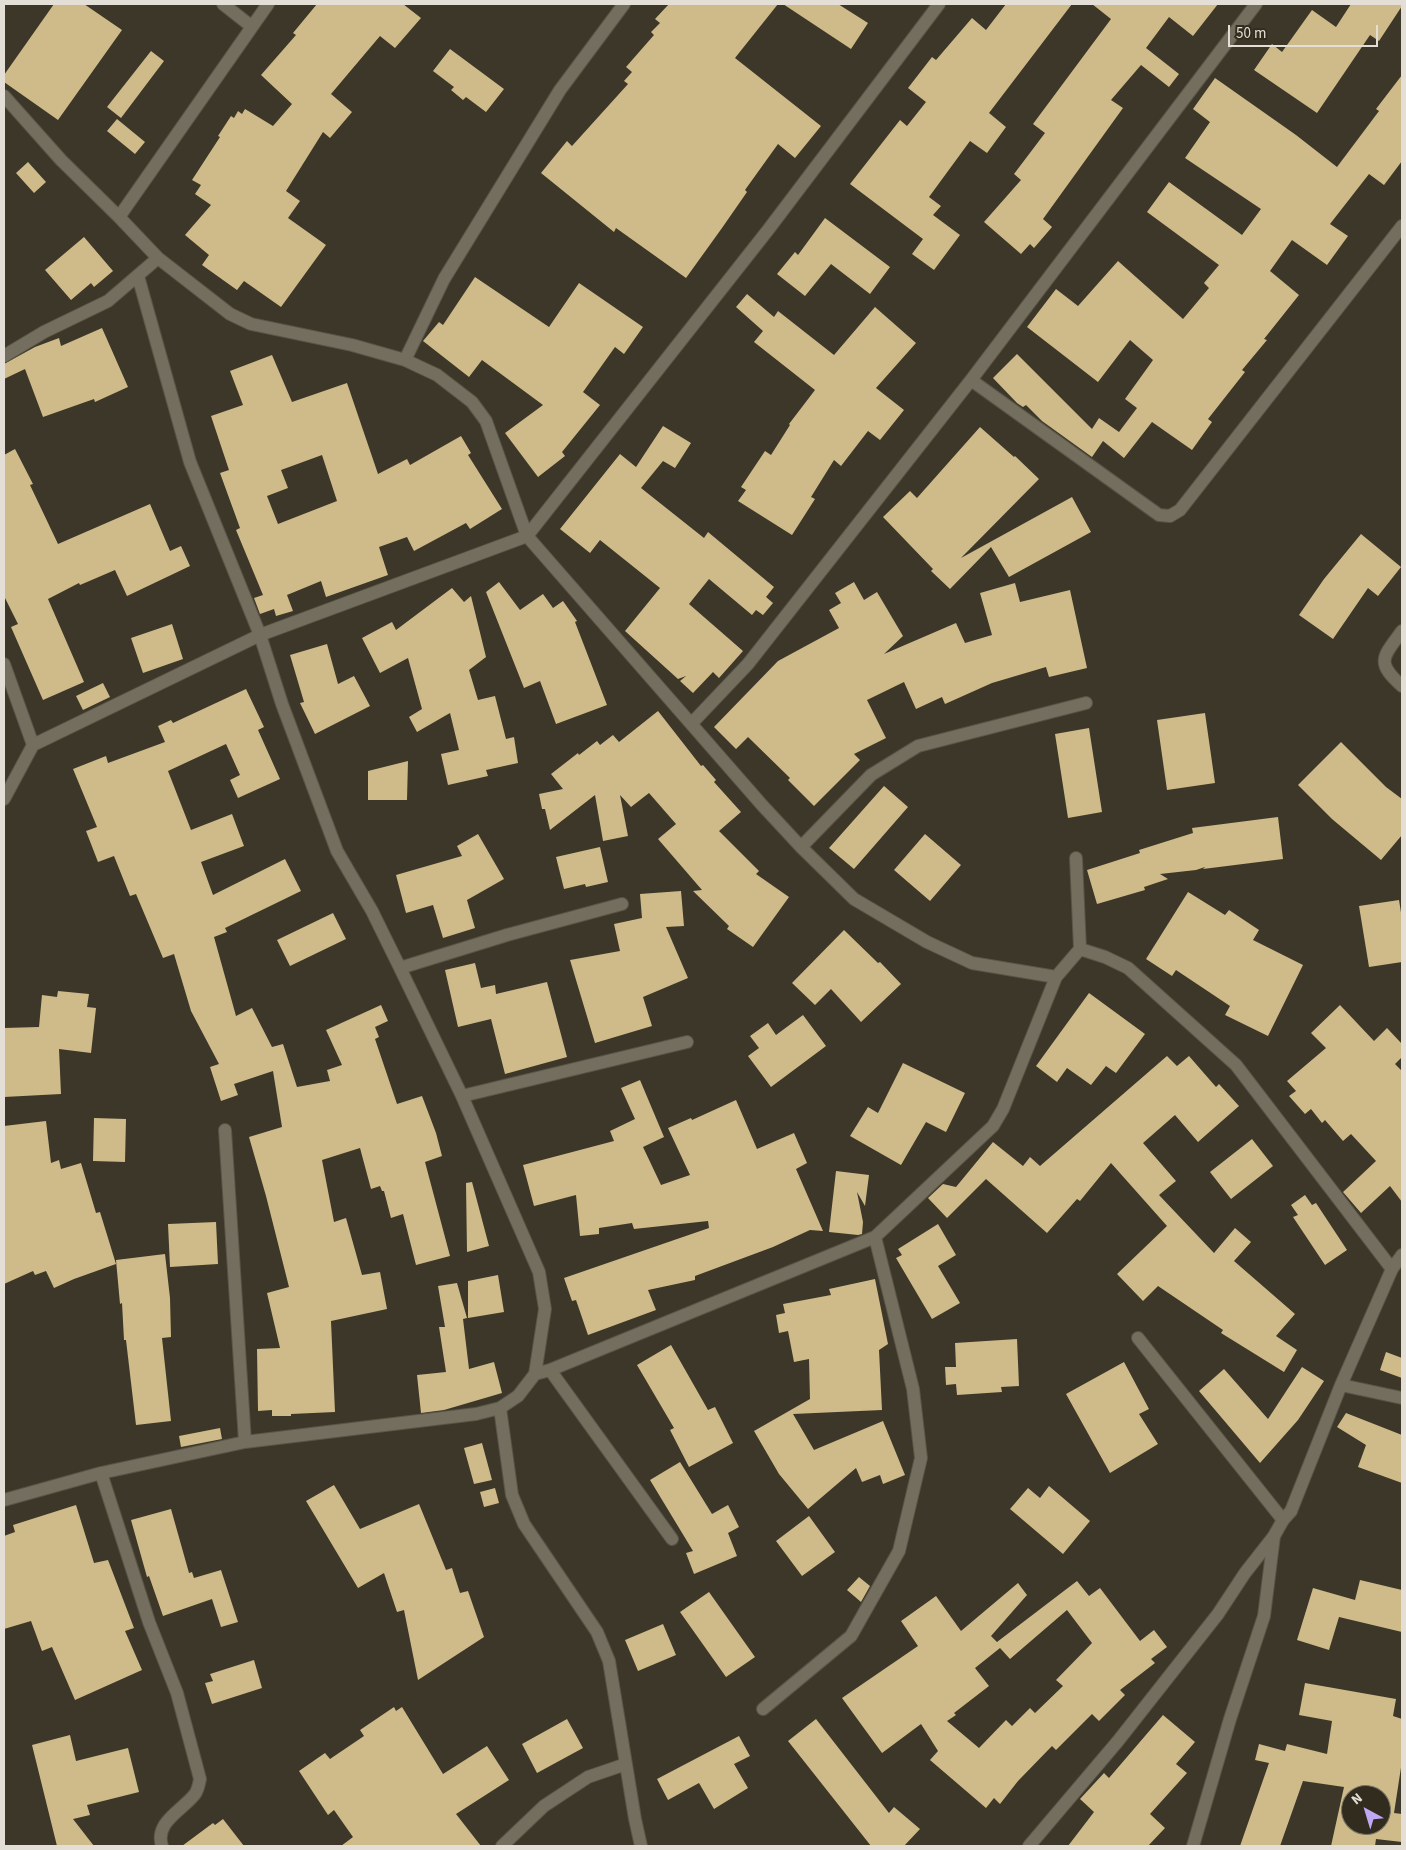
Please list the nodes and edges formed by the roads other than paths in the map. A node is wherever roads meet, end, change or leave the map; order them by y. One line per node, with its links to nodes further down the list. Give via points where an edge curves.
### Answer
1 (224, 4): 6 (street)
2 (268, 4): 6 (street)
3 (624, 4): 13 (street, via 560,90 444,278)
4 (939, 4): 15 (street, via 768,230)
5 (1256, 4): 14 (street)
6 (251, 26): 8 (street)
7 (4, 96): 8 (street, via 61,160)
8 (119, 216): 10 (street)
9 (1402, 226): 14 (street, via 1180,510 1170,516 1159,515)
10 (158, 258): 11 (street); 13 (street, via 214,303 251,324 352,345)
11 (138, 276): 12 (street, via 108,301 44,332); 17 (street, via 190,462)
12 (4, 356)
13 (405, 360): 15 (street, via 443,380 472,402 486,421)
14 (971, 380): 21 (street, via 748,664)
15 (527, 536): 17 (street); 21 (street)
16 (1402, 631): 19 (street, via 1387,651 1384,662 1388,673)
17 (260, 635): 22 (street); 28 (street, via 337,851)
18 (4, 664): 22 (street)
19 (1402, 686)
20 (1086, 703): 24 (street, via 918,746 870,775)
21 (692, 723): 24 (street)
22 (33, 745): 23 (street)
23 (4, 799)
24 (801, 847): 29 (street, via 854,899 927,942 972,963)
25 (1076, 858): 27 (street)
26 (622, 904): 28 (street)
27 (1080, 950): 29 (street); 35 (street, via 1128,968 1236,1065)
28 (400, 968): 31 (street)
29 (1056, 977): 33 (street, via 1003,1110 993,1126)
30 (687, 1042): 31 (street)
31 (462, 1096): 38 (street, via 539,1272 545,1309)
32 (225, 1130): 42 (street)
33 (875, 1237): 37 (street); 48 (street, via 913,1389 922,1458 899,1552 851,1636)
34 (1402, 1255): 35 (street)
35 (1392, 1269): 39 (street)
36 (1138, 1338): 45 (street)
37 (550, 1370): 38 (street); 47 (street)
38 (535, 1374): 41 (street, via 518,1396)
39 (1341, 1385): 40 (street); 45 (street)
40 (1402, 1398)
41 (500, 1408): 42 (street, via 476,1414); 49 (street, via 512,1495 524,1524 597,1632 609,1661)
42 (245, 1442): 43 (street)
43 (100, 1473): 44 (street); 50 (street, via 149,1622 177,1693 200,1779 197,1792 163,1826 159,1837)
44 (5, 1497)
45 (1287, 1516): 46 (street)
46 (1274, 1536): 53 (street, via 1118,1742); 54 (street, via 1264,1616)
47 (672, 1539)
48 (763, 1709)
49 (626, 1764): 51 (street, via 588,1777 552,1801); 52 (street)
50 (162, 1846)
51 (502, 1846)
52 (641, 1846)
53 (1029, 1846)
54 (1193, 1846)

